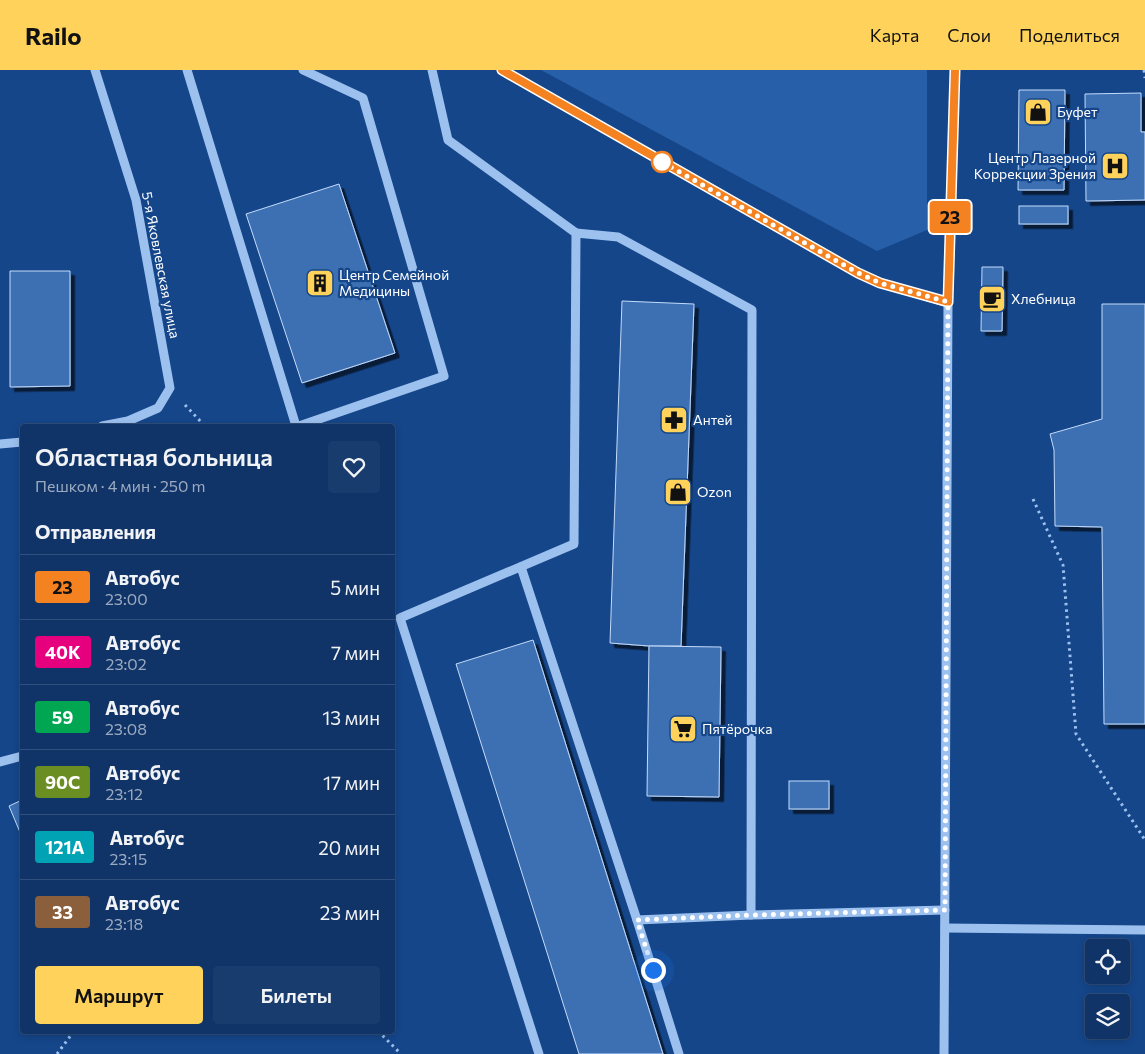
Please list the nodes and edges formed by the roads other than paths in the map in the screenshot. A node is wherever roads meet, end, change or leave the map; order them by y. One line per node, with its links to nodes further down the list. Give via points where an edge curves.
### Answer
1 (95, 70): 9 (street, 5-я Яковлевская улица, via 136,200 170,388 158,408)
2 (187, 70): 10 (street)
3 (302, 70): 11 (street, via 363,98 444,376)
4 (432, 70): 7 (street, via 448,140)
5 (502, 70): 8 (street, via 858,273 880,283)
6 (955, 70): 8 (street)
7 (576, 233): 14 (street, via 574,544); 18 (street, via 618,237 752,310)
8 (948, 302): 17 (street)
9 (128, 424)
10 (296, 424)
11 (303, 424)
12 (20, 442): 13 (street)
13 (0, 444)
14 (520, 567): 19 (street); 22 (street, via 400,618)
15 (20, 757): 16 (street)
16 (0, 762)
17 (945, 910): 18 (street); 20 (street)
18 (751, 915): 19 (street)
19 (637, 920): 23 (street)
20 (945, 928): 21 (street); 24 (street)
21 (1145, 930)
22 (539, 1054)
23 (679, 1054)
24 (944, 1054)

